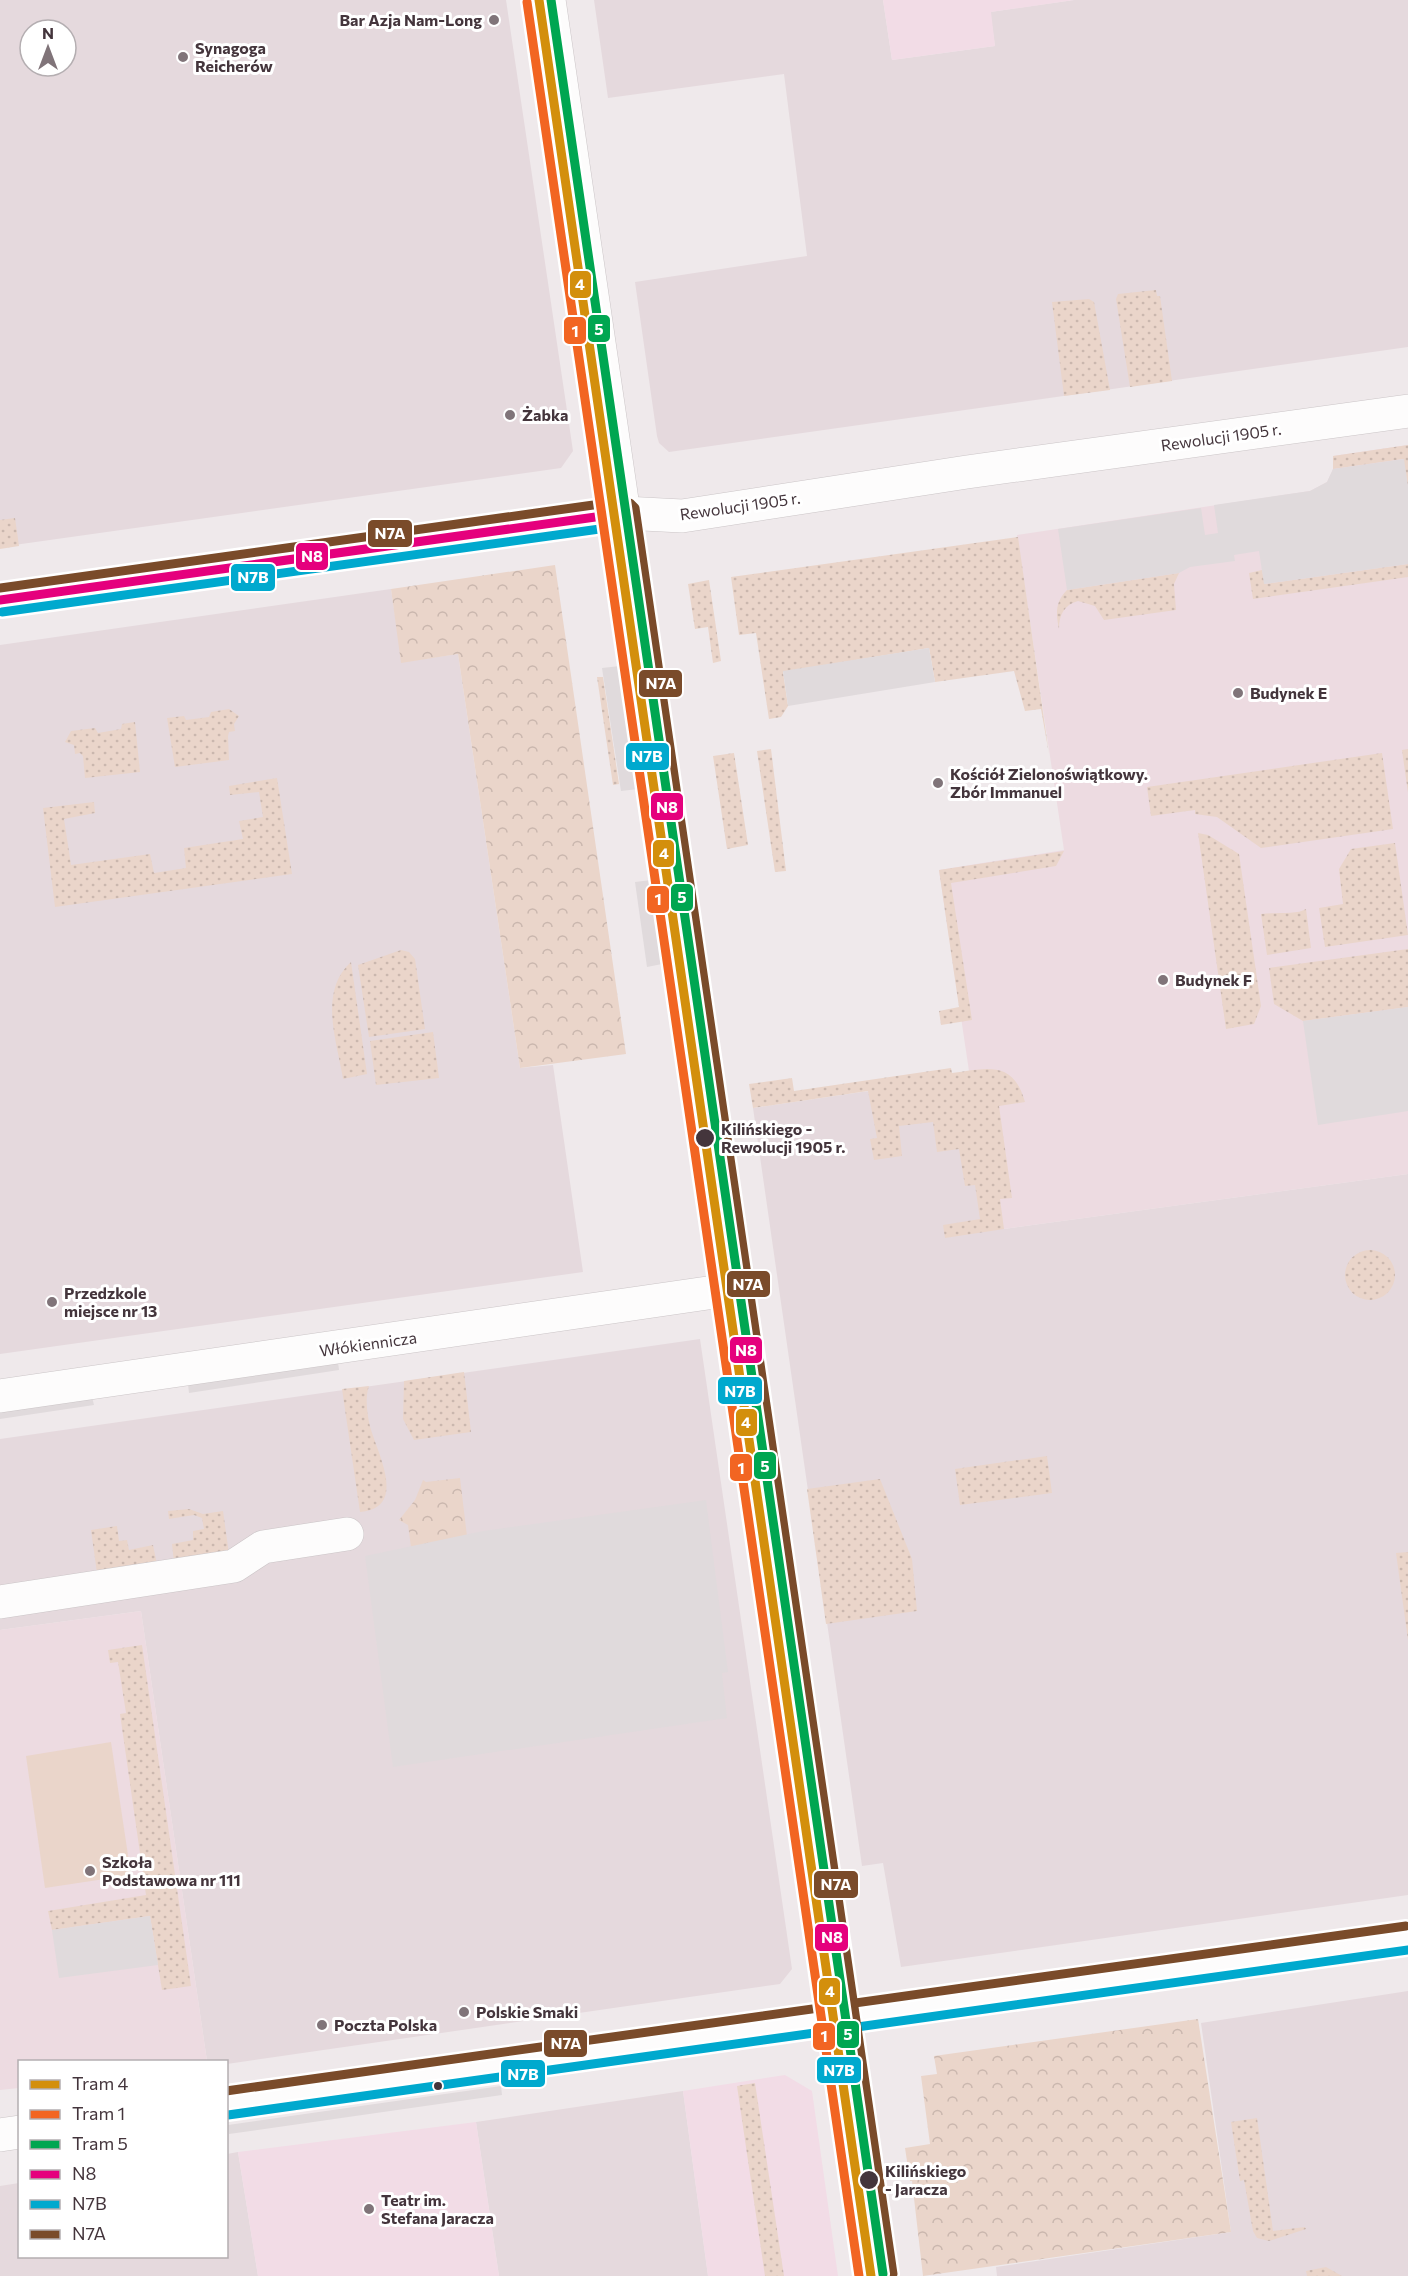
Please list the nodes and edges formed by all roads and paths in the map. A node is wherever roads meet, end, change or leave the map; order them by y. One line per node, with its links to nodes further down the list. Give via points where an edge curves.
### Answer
1 (549, 0): 3 (street)
2 (1408, 411): 3 (street, Rewolucji 1905 r., via 682,516)
3 (624, 513): 4 (street, Rewolucji 1905 r.); 5 (street)
4 (0, 600)
5 (735, 1289): 6 (street, Włókiennicza); 10 (street)
6 (0, 1396)
7 (347, 1534): 8 (street, via 263,1548 234,1566)
8 (0, 1602)
9 (1408, 1938): 10 (street)
10 (843, 2018): 11 (street); 14 (street)
11 (228, 2103)
12 (18, 2132): 13 (street)
13 (0, 2135)
14 (881, 2276)

